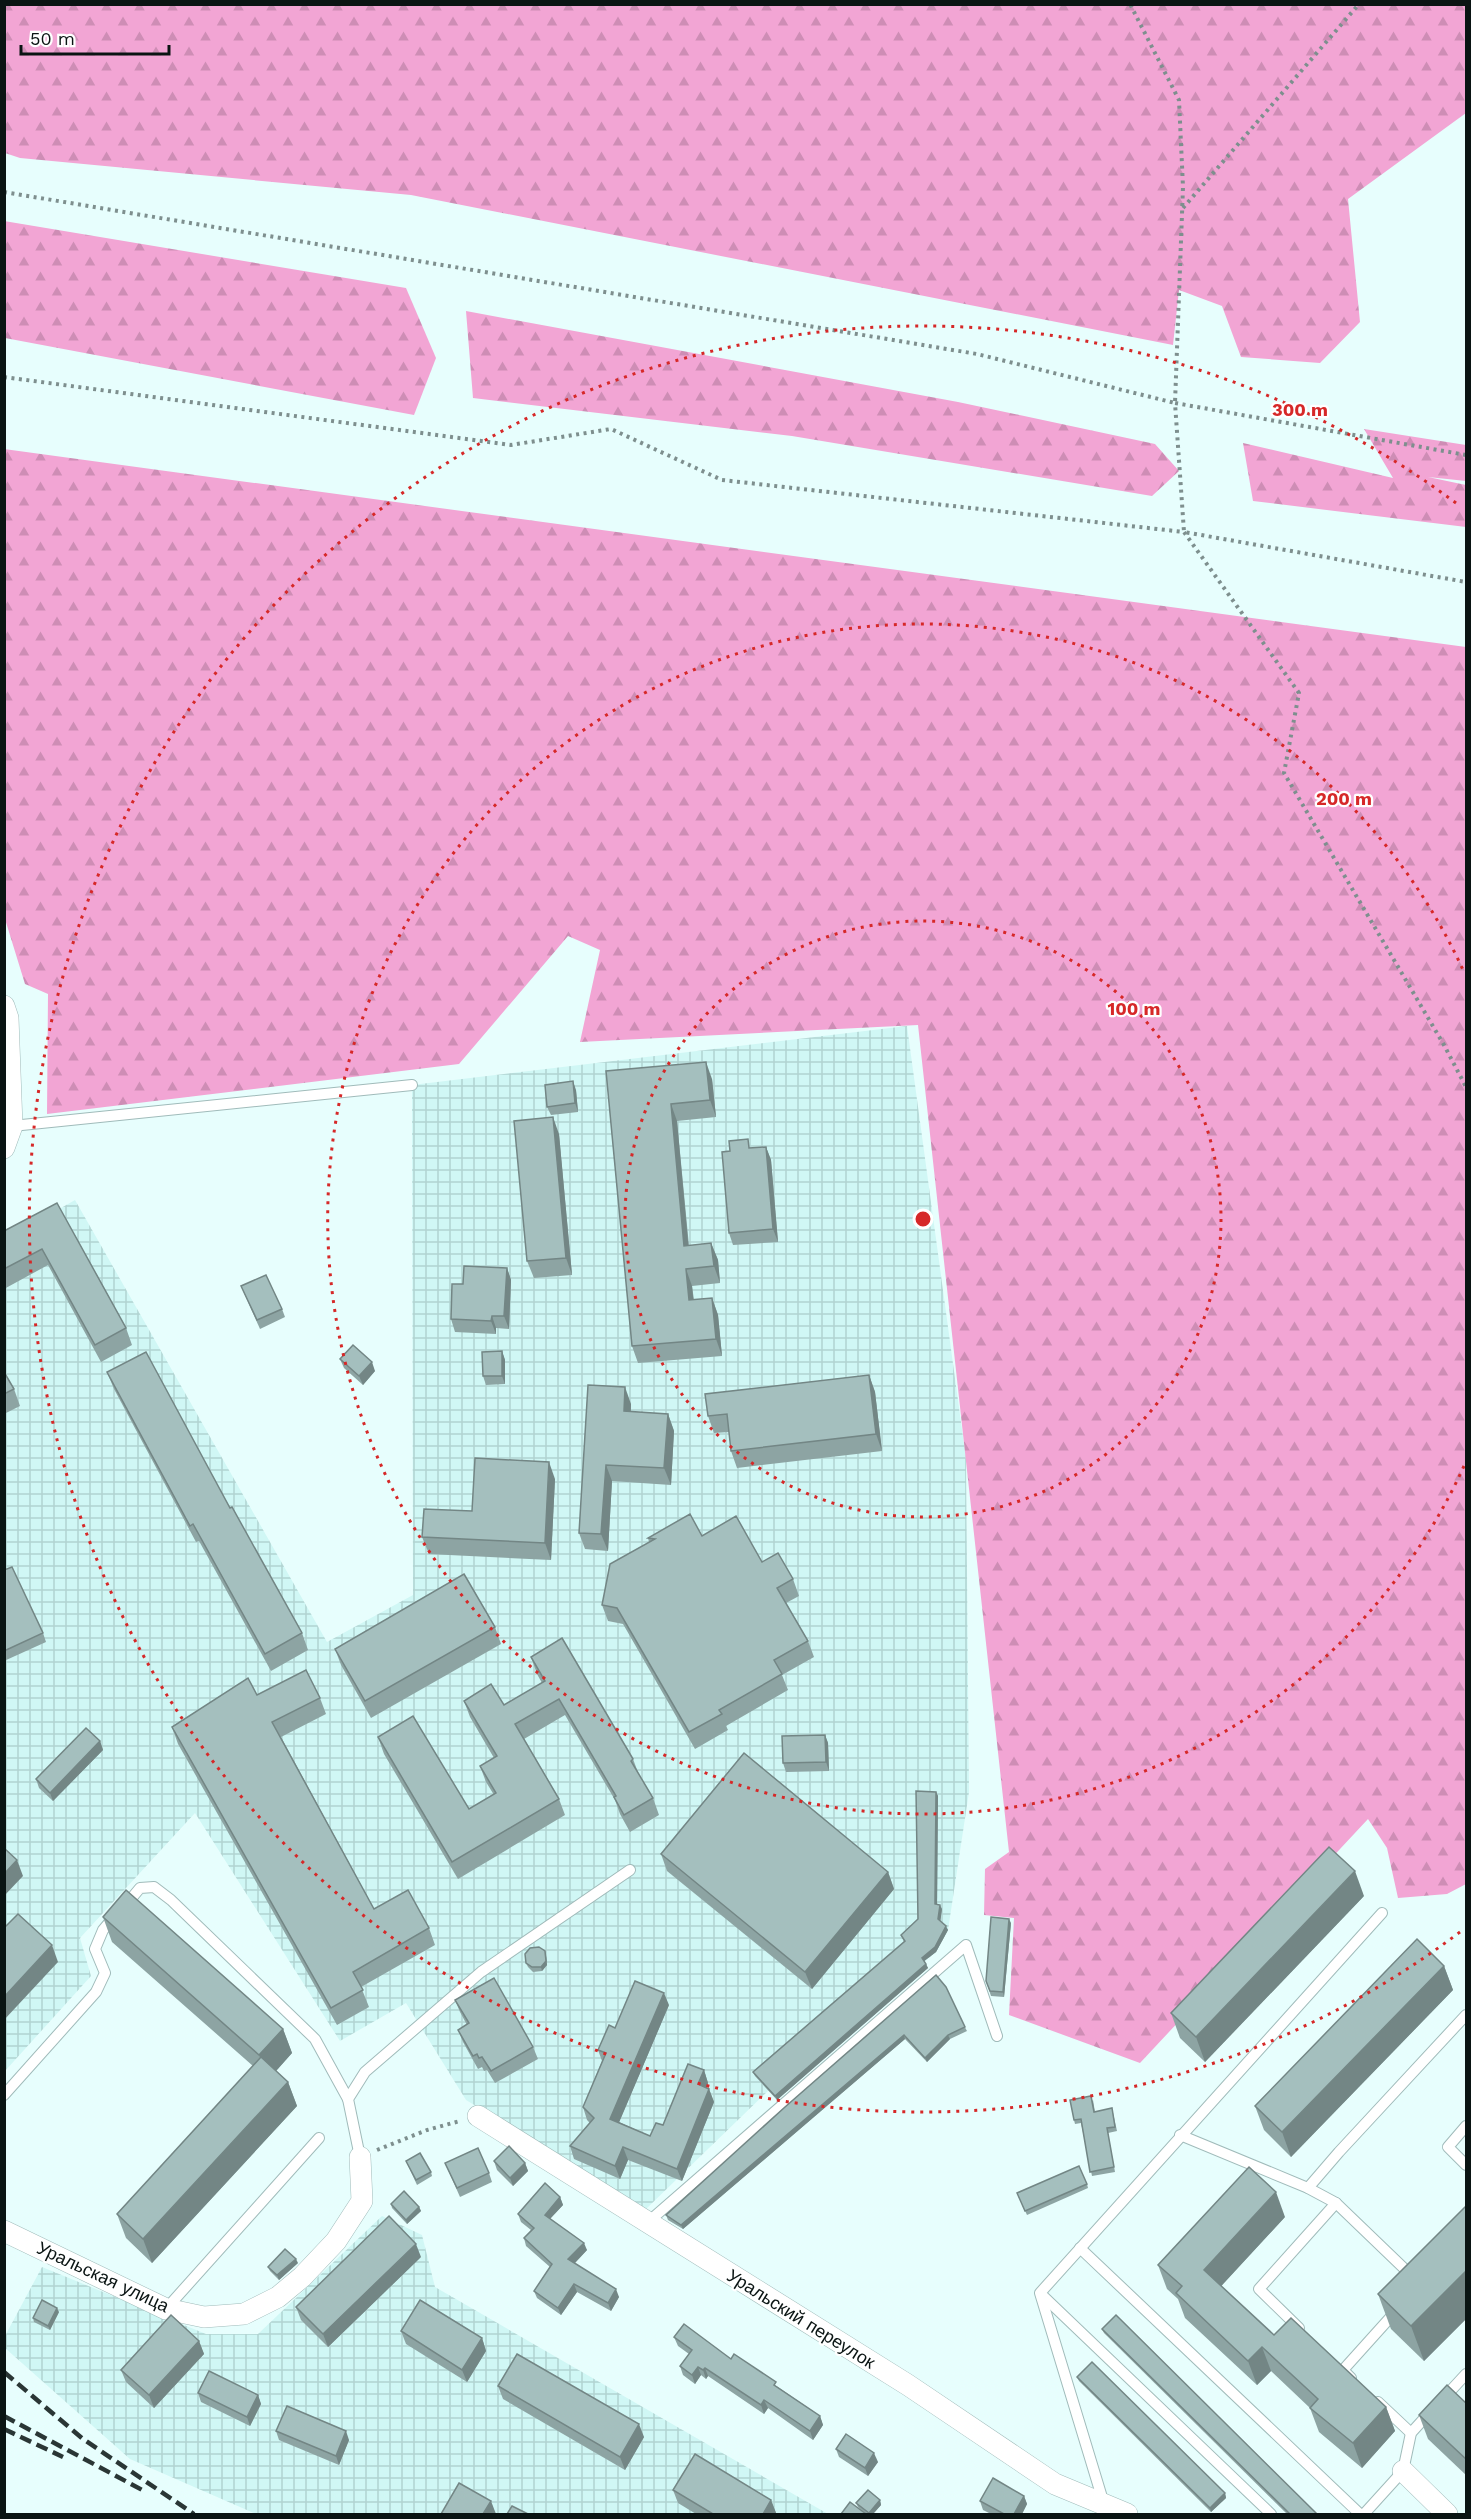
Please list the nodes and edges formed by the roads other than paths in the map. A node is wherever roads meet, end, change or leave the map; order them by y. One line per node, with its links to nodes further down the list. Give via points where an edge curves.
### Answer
1 (6, 1012): 3 (street)
2 (412, 1085): 3 (lane)
3 (12, 1126): 4 (street)
4 (4, 1148)
5 (630, 1870): 10 (lane, via 481,1972 365,2072)
6 (1382, 1913): 13 (lane)
7 (1467, 2015): 17 (lane)
8 (997, 2036): 19 (lane, via 966,1945)
9 (4, 2095): 10 (lane, via 96,1992 105,1973 95,1949 103,1930 140,1888 154,1887 315,2039)
10 (348, 2098): 15 (lane)
11 (478, 2116): 19 (street, Уральский переулок)
12 (1467, 2126): 16 (lane, via 1448,2147)
13 (1180, 2135): 17 (lane); 21 (lane)
14 (319, 2138): 25 (lane)
15 (360, 2157): 25 (street, Уральская улица, via 362,2201 336,2241 278,2297 244,2314 204,2317)
16 (1467, 2165)
17 (1308, 2188): 18 (lane)
18 (1336, 2203): 23 (lane, via 1424,2280); 26 (lane, via 1259,2289)
19 (646, 2223): 30 (street, Уральский переулок, via 908,2385 1055,2484)
20 (4, 2231): 25 (street, Уральская улица)
21 (1080, 2248): 22 (lane); 33 (lane)
22 (1040, 2293): 30 (lane); 32 (lane)
23 (1412, 2293)
24 (1404, 2301): 28 (lane, via 1338,2366)
25 (166, 2308)
26 (1309, 2337)
27 (1467, 2374): 28 (lane, via 1455,2394)
28 (1411, 2433): 29 (lane)
29 (1403, 2471): 33 (lane); 34 (street)
30 (1104, 2504): 31 (street, Уральский переулок)
31 (1127, 2514)
32 (1271, 2514)
33 (1362, 2514)
34 (1447, 2514)

